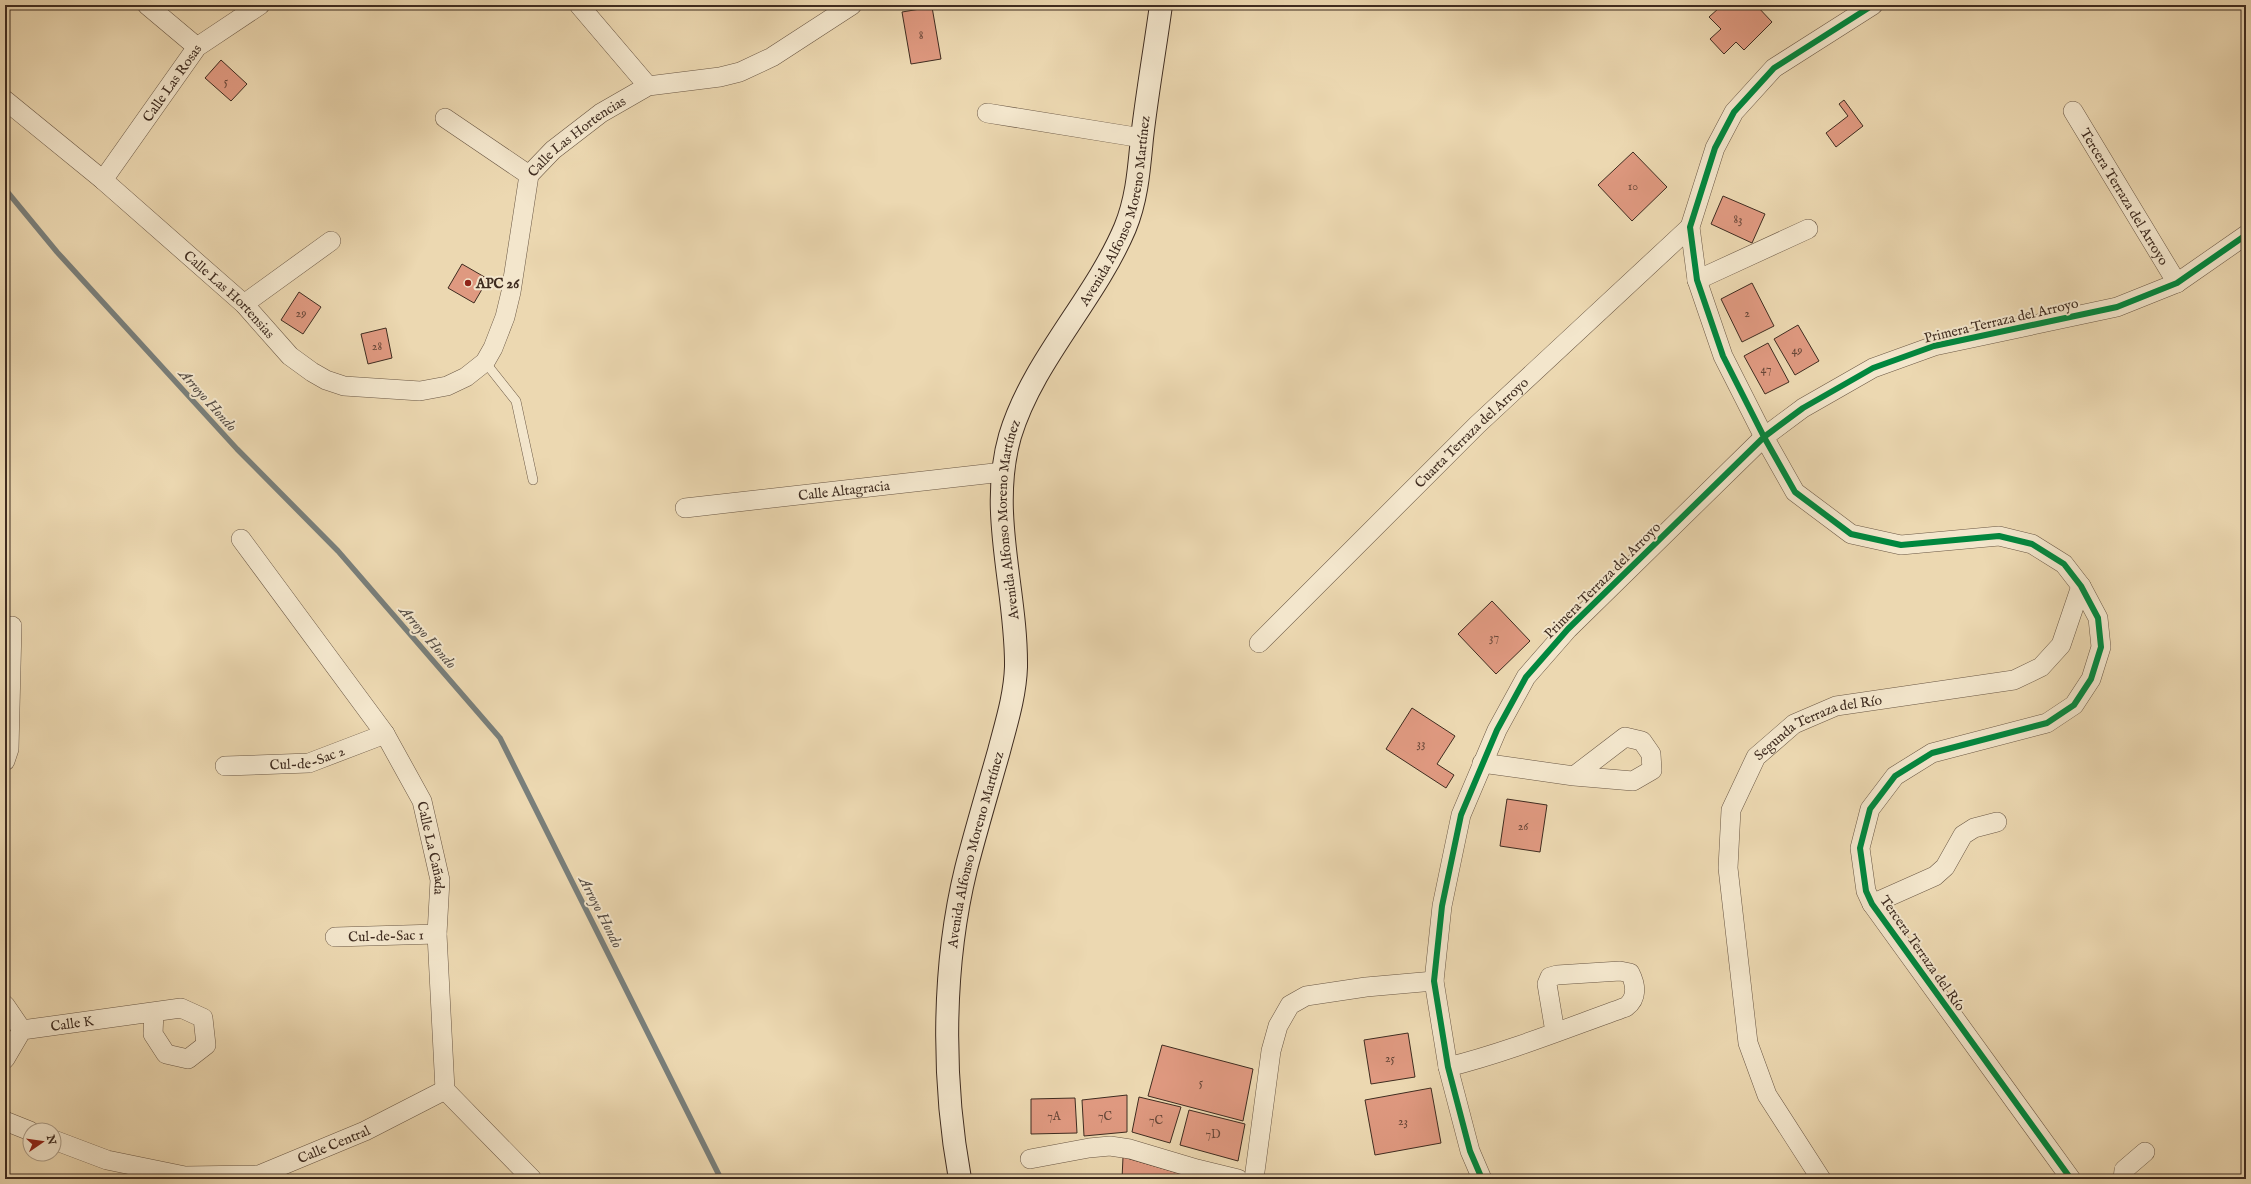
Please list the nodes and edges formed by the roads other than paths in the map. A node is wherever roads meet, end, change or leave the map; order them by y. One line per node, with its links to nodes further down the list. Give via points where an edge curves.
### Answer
1 (147, 5): 7 (street)
2 (260, 5): 7 (street, Calle Las Rosas)
3 (579, 5): 8 (street)
4 (852, 5): 8 (street, via 772,57 740,72)
5 (1161, 5): 13 (main road, Avenida Alfonso Moreno Martínez)
6 (1873, 5): 16 (street, via 1774,68 1734,112 1715,148)
7 (197, 47): 15 (street, Calle Las Rosas)
8 (648, 86): 14 (street, Calle Las Hortencias, via 579,129 553,150)
9 (5, 100): 15 (street, Calle Las Hortensias)
10 (2073, 111): 21 (street, Tercera Terraza del Arroyo)
11 (987, 113): 13 (street)
12 (445, 118): 14 (street)
13 (1142, 138): 25 (main road, Avenida Alfonso Moreno Martínez, via 1139,176 1124,229 1086,300 1043,366 1018,412 1009,439)
14 (529, 175): 23 (street, Calle Las Hortencias, via 510,299 498,337)
15 (103, 180): 22 (street, Calle Las Hortensias)
16 (1690, 227): 20 (street); 31 (street, Cuarta Terraza del Arroyo, via 1477,425)
17 (1808, 229): 20 (street)
18 (2246, 235): 21 (street, Primera Terraza del Arroyo)
19 (331, 241): 22 (street)
20 (1697, 280): 24 (street, via 1723,356)
21 (2177, 284): 24 (street, Primera Terraza del Arroyo, via 2117,307 1934,346 1872,368 1803,408)
22 (244, 304): 23 (street, Calle Las Hortensias, via 300,364 326,380 344,386 410,392 427,390 457,382)
23 (485, 362): 26 (lane, via 516,401)
24 (1764, 437): 29 (street, Tercera Terraza del Río, via 1795,492 1851,534 1901,545 1999,536 2032,544 2064,564); 34 (street, Primera Terraza del Arroyo, via 1568,629 1526,678)
25 (1003, 472): 27 (street, Calle Altagracia); 55 (main road, Avenida Alfonso Moreno Martínez, via 1001,505 1016,668 1007,721 966,870 954,929 948,1020 952,1118)
26 (533, 480)
27 (685, 508)
28 (241, 539): 32 (street, Calle La Cañada)
29 (2082, 586): 38 (street, Tercera Terraza del Río, via 2098,618 2101,647 2092,679 2074,705 2047,723 1932,753 1895,776 1870,809 1860,848 1866,891); 59 (street, Segunda Terraza del Río, via 2061,645 2041,667 2014,680 1836,706 1794,724 1756,757 1731,810 1728,868 1748,1043 1768,1095)
30 (12, 626): 33 (street, via 9,749)
31 (1259, 644)
32 (385, 734): 35 (street, Cul-de-Sac 2, via 309,763); 39 (street, Calle La Cañada, via 422,801 440,880)
33 (5, 761)
34 (1482, 763): 36 (street); 41 (street, Primera Terraza del Arroyo, via 1461,815 1442,906)
35 (225, 766)
36 (1574, 776)
37 (1997, 822): 38 (street, via 1974,828 1963,835 1944,867 1935,876)
38 (1872, 904): 60 (street, Tercera Terraza del Río)
39 (437, 934): 40 (street, Cul-de-Sac 1); 48 (street, Calle La Cañada)
40 (335, 936)
41 (1434, 981): 47 (street, Primera Terraza del Arroyo); 57 (street, via 1306,996 1290,1005 1278,1026 1272,1051)
42 (5, 1005): 44 (street)
43 (154, 1012): 44 (street, Calle K)
44 (14, 1031): 46 (street)
45 (1555, 1032): 45 (street, via 1626,1007 1632,1002 1634,981 1630,973 1620,971 1550,977 1547,984); 47 (street)
46 (5, 1059)
47 (1448, 1067): 58 (street, Primera Terraza del Arroyo, via 1470,1151)
48 (445, 1090): 51 (street, Calle Central, via 365,1131 260,1175 185,1176 107,1160); 54 (street)
49 (5, 1121): 50 (street)
50 (22, 1128)
51 (62, 1143)
52 (2145, 1152): 61 (street, via 2124,1170)
53 (1030, 1159): 56 (street, via 1110,1146 1130,1149)
54 (532, 1179)
55 (960, 1179)
56 (1238, 1179)
57 (1254, 1179)
58 (1482, 1179)
59 (1821, 1179)
60 (2071, 1179)
61 (2123, 1179)

